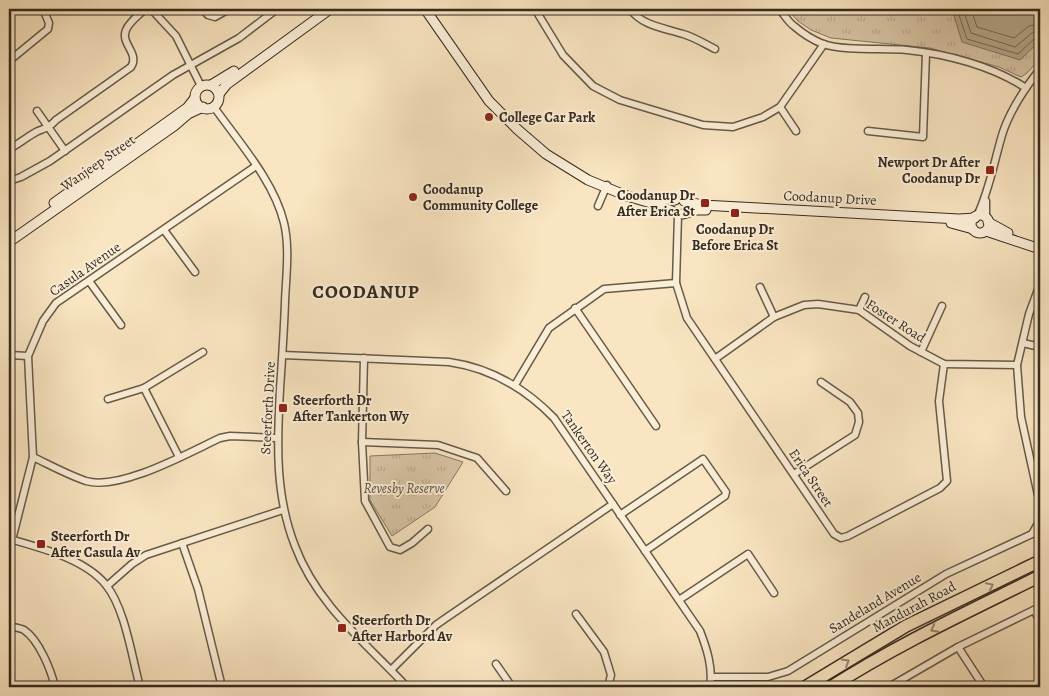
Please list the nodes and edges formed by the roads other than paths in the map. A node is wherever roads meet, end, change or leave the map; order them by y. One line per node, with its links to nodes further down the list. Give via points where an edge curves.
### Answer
1 (43, 9): 17 (street, via 48,29)
2 (145, 9): 29 (street, via 124,33 134,56 132,67)
3 (151, 9): 18 (street, via 176,36)
4 (202, 9): 5 (street, via 215,17)
5 (229, 9)
6 (277, 9): 18 (street, via 239,38)
7 (320, 9): 20 (main road, via 224,79)
8 (330, 9): 23 (main road, via 227,84)
9 (424, 9): 36 (main road, Coodanup Drive, via 489,101 517,130 581,177)
10 (431, 9): 36 (main road, Coodanup Drive, via 504,111 555,156)
11 (535, 9): 26 (street, via 563,55 593,86 620,100 703,125 733,127 763,117)
12 (630, 9): 15 (street, via 653,25 684,34)
13 (779, 9): 14 (street, via 792,25)
14 (824, 44): 16 (street); 26 (street)
15 (716, 49)
16 (926, 53): 22 (street, via 987,69); 31 (street, via 924,137)
17 (9, 61)
18 (190, 64): 21 (street); 33 (street)
19 (1040, 69): 22 (street)
20 (211, 85): 21 (main road); 23 (main road)
21 (201, 86): 24 (main road)
22 (1026, 88): 40 (street, via 1004,130)
23 (219, 94): 25 (main road)
24 (195, 98): 27 (main road); 43 (main road, Wanjeep Street, via 187,108)
25 (214, 107): 27 (main road); 34 (street, Steerforth Drive)
26 (780, 107): 30 (street)
27 (203, 108): 44 (main road, Wanjeep Street, via 188,114)
28 (37, 112): 29 (street)
29 (49, 128): 32 (street); 33 (street)
30 (796, 131)
31 (868, 131)
32 (9, 149)
33 (65, 151): 35 (street, via 21,178)
34 (256, 166): 42 (street, Casula Avenue); 63 (street, Steerforth Drive, via 272,192 284,224 287,259)
35 (9, 181)
36 (606, 186): 37 (main road, Coodanup Drive, via 654,199); 38 (street); 39 (main road, Coodanup Drive)
37 (680, 201): 39 (main road, via 687,207); 39 (main road, via 671,206); 40 (main road, Coodanup Drive, via 702,205)
38 (598, 206)
39 (678, 214): 41 (main road, Coodanup Drive, via 704,209 941,222); 49 (street, Erica Street)
40 (982, 221): 41 (main road, via 972,221); 41 (main road, Coodanup Drive, via 979,233); 45 (main road, Coodanup Drive); 46 (main road, Coodanup Drive)
41 (973, 229)
42 (164, 230): 47 (street); 48 (street, Casula Avenue)
43 (9, 234)
44 (9, 242)
45 (1040, 244)
46 (1040, 249)
47 (195, 272)
48 (89, 281): 57 (street); 64 (street, Casula Avenue, via 56,303 43,321)
49 (676, 282): 54 (street, via 604,289); 66 (street, Erica Street, via 687,318)
50 (1040, 284): 58 (street)
51 (760, 287): 56 (street)
52 (865, 297): 55 (street)
53 (942, 306): 61 (street)
54 (576, 308): 70 (street, via 549,328); 73 (street)
55 (859, 310): 56 (street, Foster Road, via 804,305); 61 (street, Foster Road)
56 (774, 317): 66 (street, Foster Road)
57 (121, 325)
58 (1023, 342): 59 (street); 68 (street)
59 (1040, 347)
60 (203, 352): 71 (street)
61 (921, 352): 67 (street, Foster Road)
62 (9, 355): 64 (street)
63 (283, 355): 65 (street, Tankerton Way); 74 (street, Steerforth Drive)
64 (28, 356): 76 (street, Casula Avenue)
65 (364, 358): 70 (street, Tankerton Way, via 461,364 481,369); 75 (street)
66 (715, 360): 78 (street, Erica Street)
67 (944, 364): 68 (street, Foster Road); 78 (street, Erica Street, via 940,401 947,481 940,488 841,538 834,534)
68 (1017, 365): 81 (street, via 1021,418)
69 (821, 382): 78 (street, via 850,402 860,422 855,435)
70 (515, 385): 80 (street, Tankerton Way, via 554,418)
71 (144, 388): 72 (street); 77 (street)
72 (108, 399)
73 (656, 426)
74 (278, 438): 77 (street, via 230,436); 82 (street, Steerforth Drive)
75 (362, 442): 79 (street, via 438,445 477,458); 85 (street, via 365,501 390,547 400,550)
76 (33, 457): 77 (street, via 87,481 111,482); 86 (street, Casula Avenue)
77 (179, 457)
78 (794, 474)
79 (506, 491)
80 (613, 504): 83 (street, Tankerton Way); 100 (street, via 436,625)
81 (1040, 504)
82 (283, 510): 87 (street); 100 (street, Steerforth Drive, via 300,559 324,599)
83 (620, 515): 88 (street, Tankerton Way); 88 (street, via 702,459 726,492 725,496)
84 (1040, 520): 101 (street, Sandeland Avenue, via 1032,534 946,574 788,671 768,677)
85 (428, 529)
86 (10, 539): 91 (street, via 62,556)
87 (182, 543): 91 (street, via 146,555); 104 (street, via 198,589)
88 (645, 551): 93 (street, Tankerton Way)
89 (1040, 561): 109 (highway, Mandurah Road, one-way to 89, via 906,626)
90 (1040, 576): 110 (highway, Mandurah Road, one-way to 110, via 917,637)
91 (107, 586): 103 (street, via 119,610)
92 (774, 593): 93 (street, via 748,554)
93 (679, 600): 101 (street, Tankerton Way, via 700,631)
94 (1037, 608): 96 (street); 98 (street)
95 (576, 614): 107 (street, via 604,652 611,675)
96 (1040, 621)
97 (9, 626): 102 (street, via 24,630 40,648)
98 (958, 647): 111 (street); 112 (street)
99 (496, 664): 106 (street)
100 (391, 670): 105 (street, Steerforth Drive)
101 (712, 677): 108 (street, Tankerton Way)
102 (55, 687)
103 (140, 687)
104 (222, 687)
105 (407, 687)
106 (512, 687)
107 (608, 687)
108 (710, 687)
109 (805, 687)
110 (831, 687)
111 (889, 687)
112 (984, 687)

